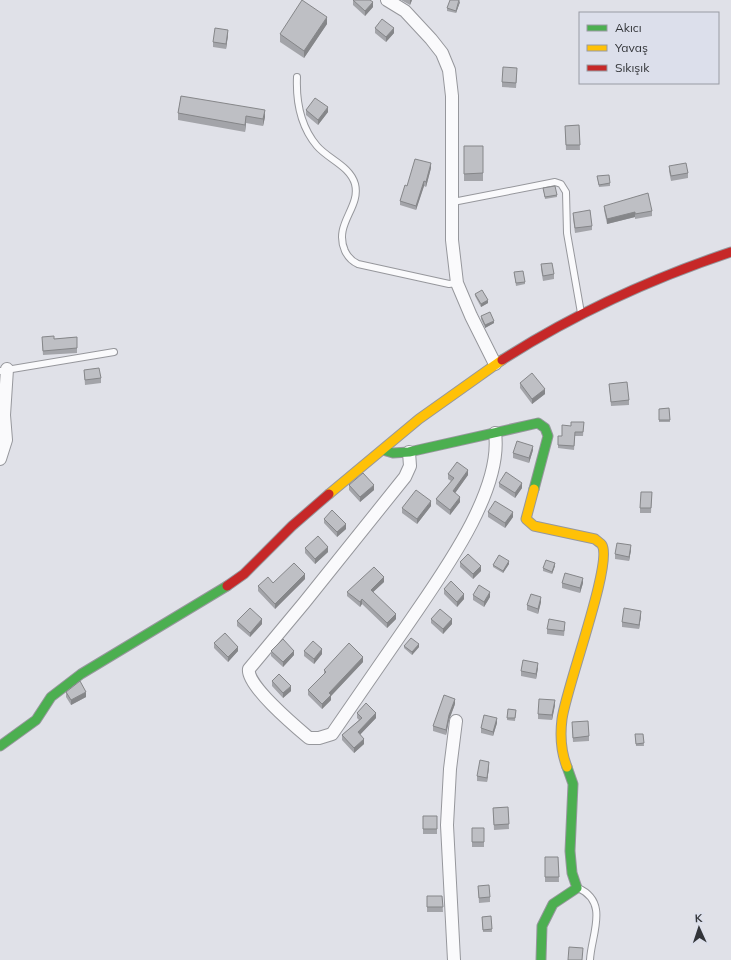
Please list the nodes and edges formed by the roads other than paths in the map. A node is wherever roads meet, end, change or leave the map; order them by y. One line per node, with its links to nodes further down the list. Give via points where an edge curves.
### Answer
1 (387, 0): 3 (street, via 405,11 431,39 442,53 449,70 452,87)
2 (297, 77): 5 (lane, via 298,103 310,137 317,147 351,175 355,185 355,200 342,232 342,243 348,257 358,264 449,284)
3 (453, 202): 5 (street, via 452,240); 6 (lane, via 555,182 561,184 566,192 567,233)
4 (731, 252): 6 (street, via 643,283)
5 (457, 283): 8 (street)
6 (581, 313): 8 (street)
7 (114, 352): 9 (lane)
8 (495, 364): 11 (street, via 427,413)
9 (3, 370): 13 (street, via 6,440)
10 (495, 433): 12 (street); 12 (street, via 495,452 487,486 474,518 454,555 332,734 309,738 282,714 250,679 249,669 405,476 410,466); 16 (street, via 538,423 543,425 548,436 526,519 534,526 595,539 602,545 604,552 596,599 571,678 562,719 562,754 572,784 570,851 572,873)
11 (383, 450): 12 (street, via 393,453); 15 (street, via 288,529 235,581 81,674 51,697 36,720)
12 (409, 452)
13 (0, 459)
14 (456, 721): 17 (street, via 447,825)
15 (0, 746)
16 (577, 888): 18 (street, via 553,904 542,926); 19 (lane, via 587,893 597,907)
17 (454, 960)
18 (540, 960)
19 (590, 960)

